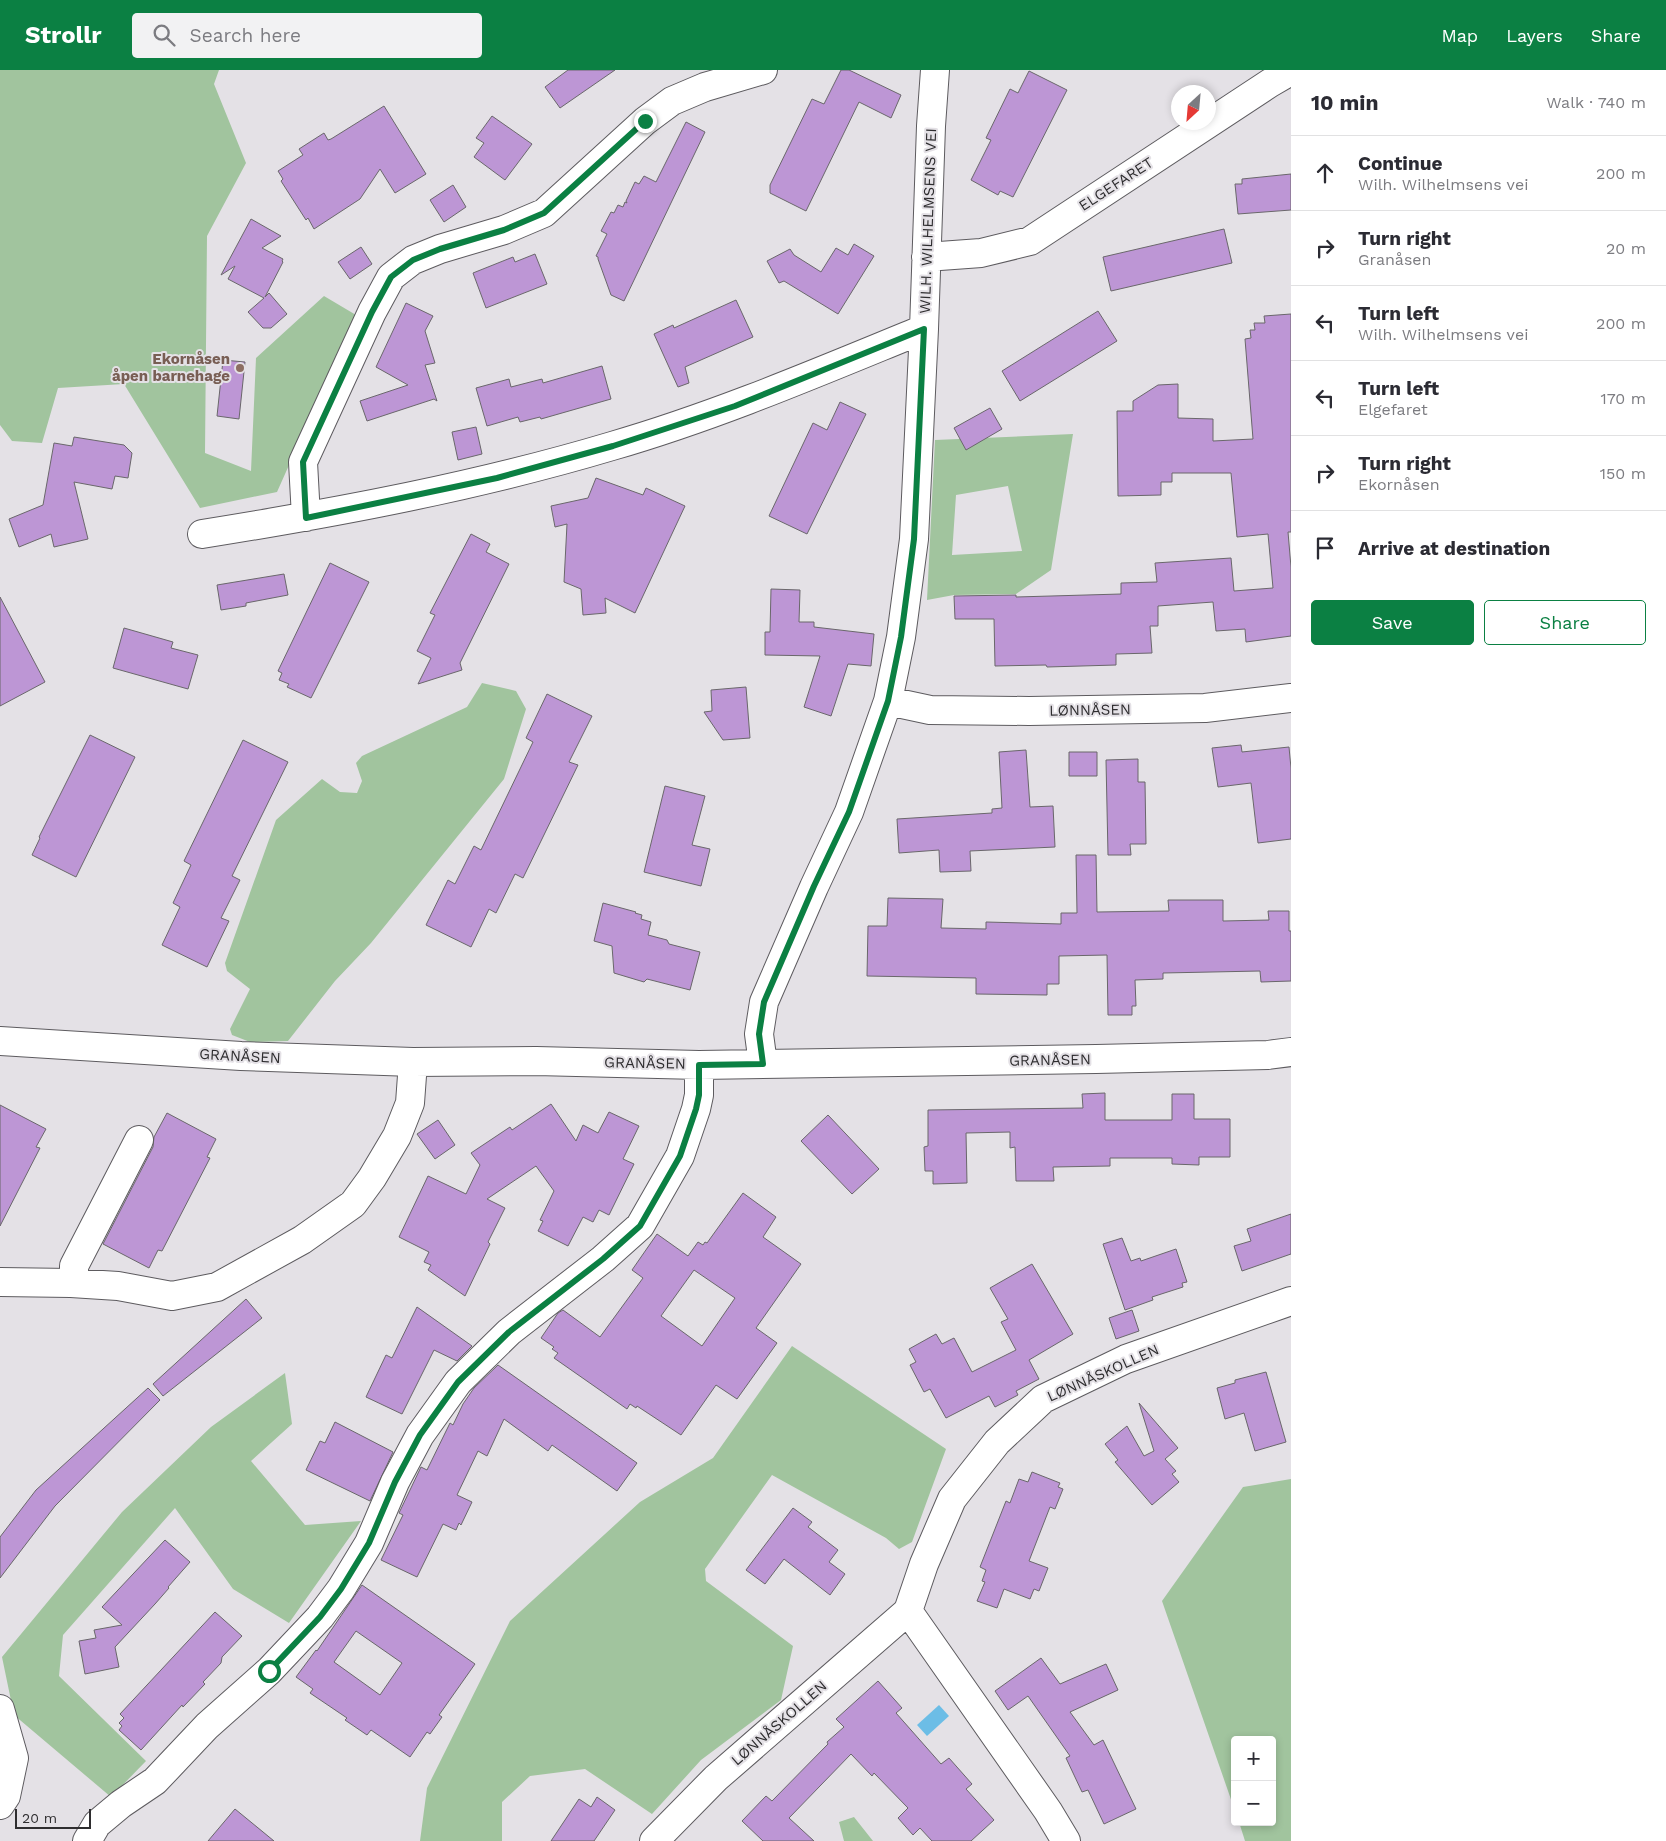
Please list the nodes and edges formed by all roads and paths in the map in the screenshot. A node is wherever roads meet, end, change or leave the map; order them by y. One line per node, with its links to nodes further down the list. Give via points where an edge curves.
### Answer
1 (763, 70): 6 (street, via 705,87 672,101 645,121 544,213 413,260 391,277 303,462)
2 (935, 70): 4 (street, WILH. WILHELMSENS VEI)
3 (1291, 71): 4 (street, ELGEFARET, via 1030,241 981,253)
4 (926, 257): 5 (street, WILH. WILHELMSENS VEI)
5 (924, 329): 6 (street, via 735,406 613,446 497,478); 9 (street, WILH. WILHELMSENS VEI, via 914,539 901,637)
6 (306, 518): 7 (street)
7 (202, 534)
8 (1291, 698): 9 (street, LØNNÅSEN, via 1205,708 1029,712 930,710)
9 (888, 701): 13 (street, WILH. WILHELMSENS VEI, via 849,812 764,1002 759,1034)
10 (0, 1041): 12 (street, GRANÅSEN, via 241,1056)
11 (1291, 1052): 13 (street, GRANÅSEN, via 1096,1059)
12 (414, 1062): 14 (street, GRANÅSEN); 17 (street, via 410,1103 397,1136 372,1178 353,1204 302,1240 217,1286 172,1296 118,1286)
13 (763, 1064): 14 (street, GRANÅSEN)
14 (699, 1065): 22 (street, via 699,1095 680,1156 640,1226 509,1332 458,1382 420,1435 395,1482 369,1543 320,1617 155,1781 97,1824)
15 (139, 1140): 17 (street, via 74,1266)
16 (0, 1282): 17 (street)
17 (74, 1283)
18 (1291, 1301): 19 (street, LØNNÅSKOLLEN, via 1126,1359 1043,1399 997,1442 952,1500)
19 (908, 1611): 23 (street, LØNNÅSKOLLEN, via 716,1778); 24 (street)
20 (0, 1709): 21 (street, via 14,1758 6,1796)
21 (0, 1805)
22 (86, 1841)
23 (654, 1841)
24 (1066, 1841)

